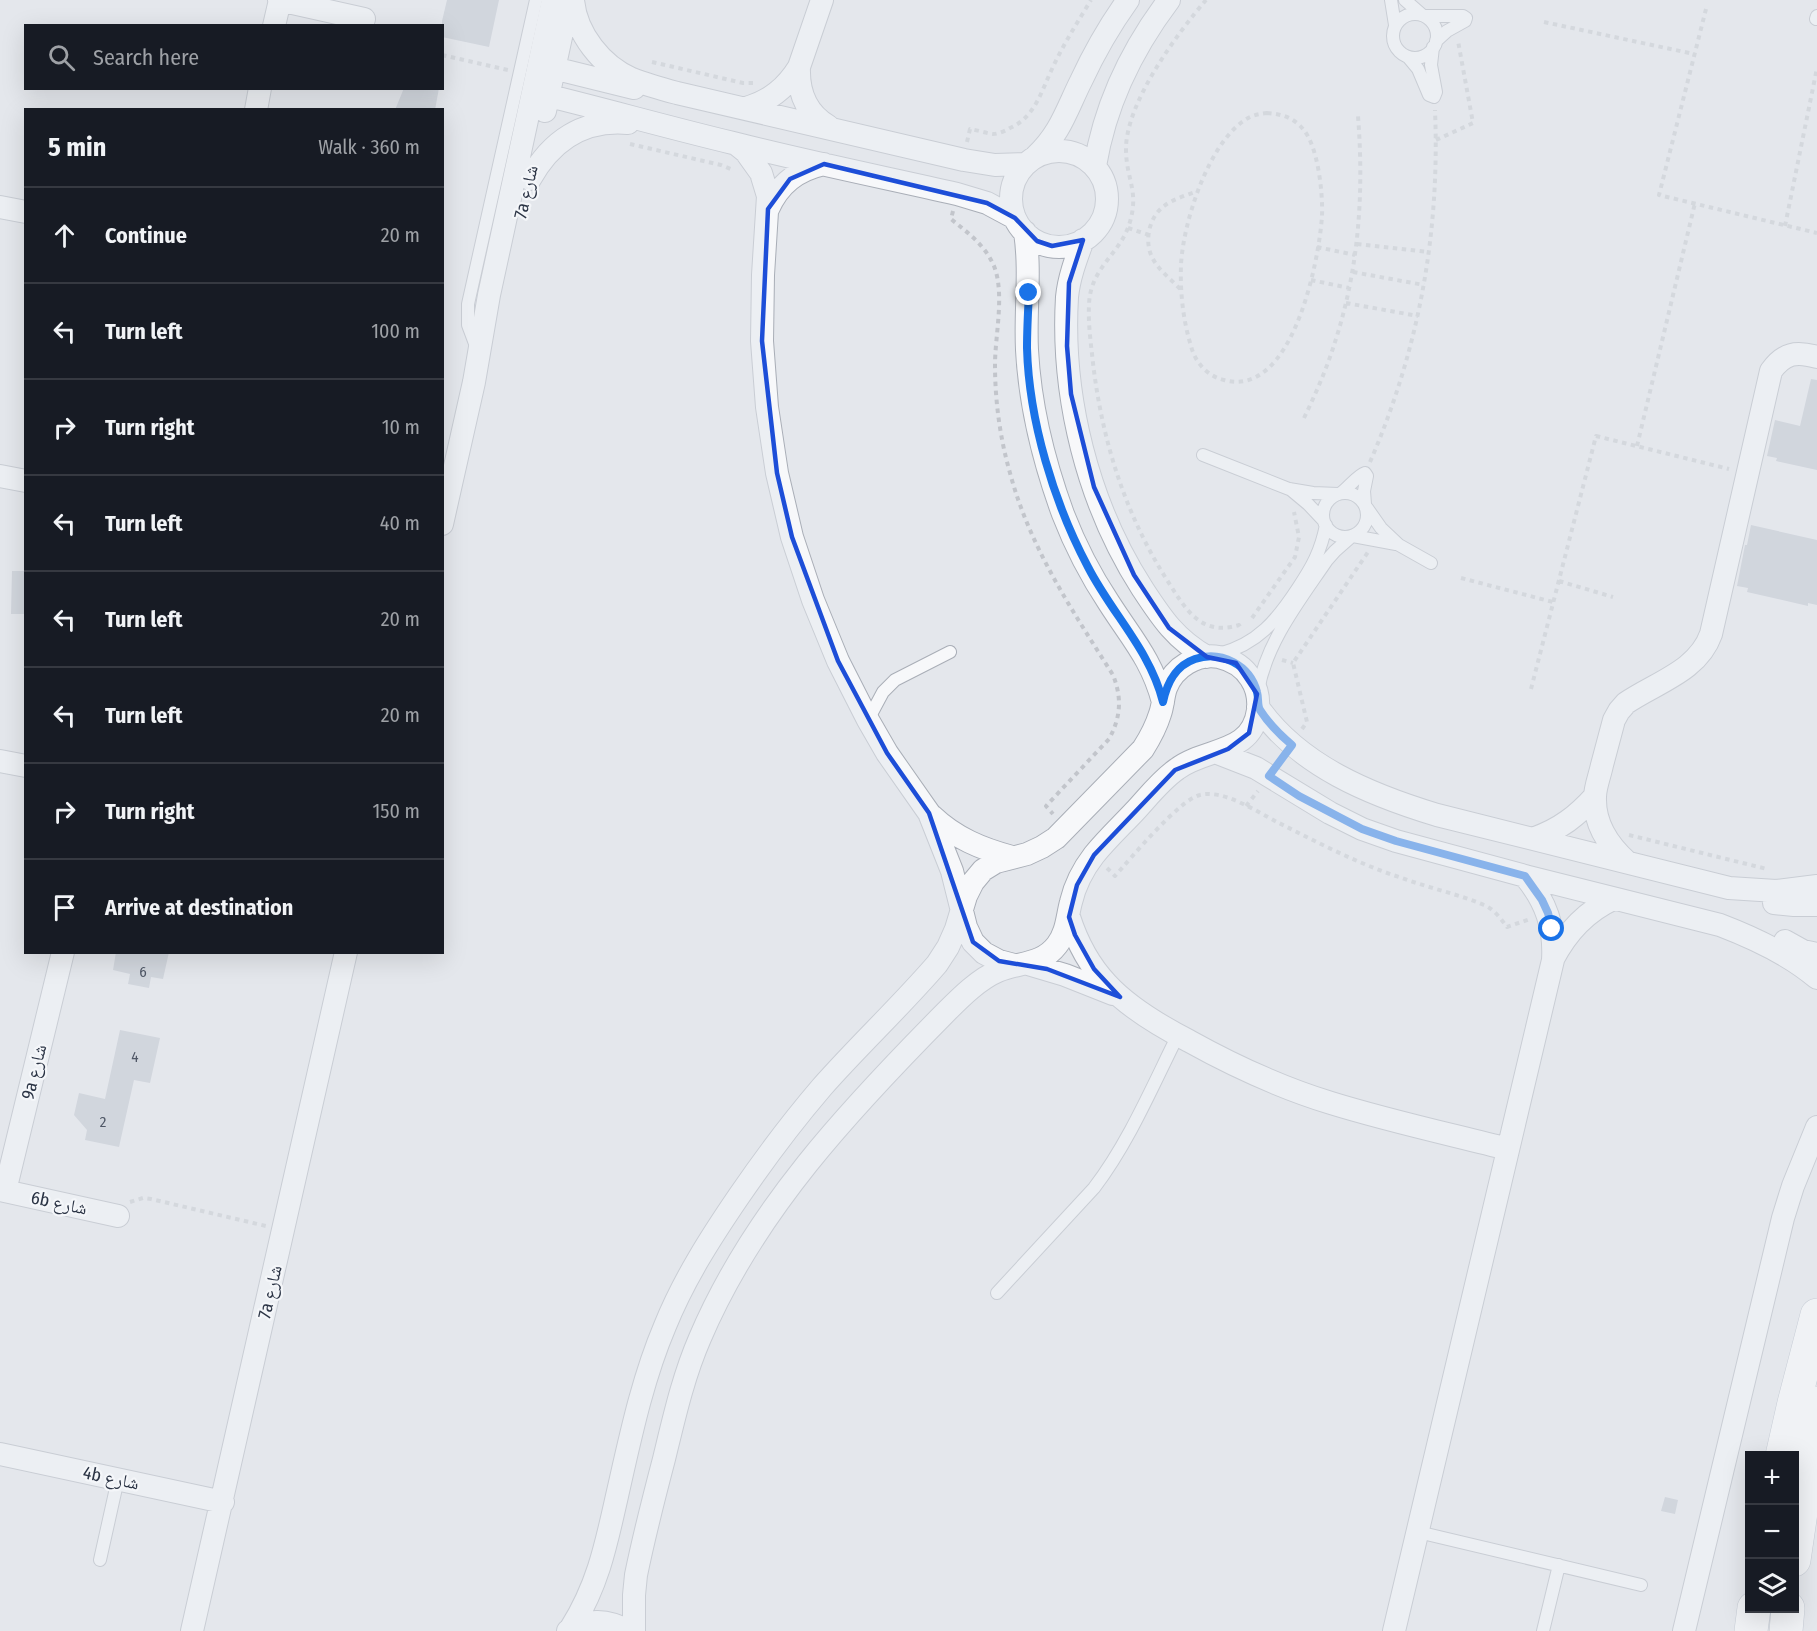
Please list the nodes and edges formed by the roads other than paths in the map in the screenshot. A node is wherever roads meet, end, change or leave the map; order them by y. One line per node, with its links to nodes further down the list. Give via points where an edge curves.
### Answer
1 (279, 0): 11 (street); 12 (street)
2 (536, 0): 17 (lane)
3 (553, 0): 17 (street, 7a شارع)
4 (571, 0): 17 (street, 7a شارع); 19 (street, via 584,34 604,60 631,78)
5 (822, 0): 16 (street)
6 (1128, 0): 26 (street, via 1099,46 1058,131)
7 (1169, 0): 28 (street, via 1116,90)
8 (1391, 0): 13 (lane)
9 (1406, 0): 10 (lane)
10 (1423, 15): 13 (lane, via 1406,15); 14 (lane, via 1435,27); 14 (lane, via 1465,16 1465,21 1441,35)
11 (364, 19)
12 (274, 24)
13 (1395, 25): 15 (lane, via 1392,32 1396,48)
14 (1435, 44): 15 (lane, via 1422,56); 15 (lane, via 1431,65 1434,97 1429,95)
15 (1408, 57)
16 (799, 67): 22 (street, via 777,93); 24 (street, via 800,92 805,103)
17 (538, 69): 19 (street); 20 (street, 7a شارع); 35 (lane, via 467,311)
18 (260, 90): 21 (street)
19 (677, 93): 22 (street)
20 (541, 94): 23 (street); 29 (street, 7a شارع); 35 (street, 7a شارع, via 489,295)
21 (256, 108)
22 (746, 108): 24 (street)
23 (664, 126): 25 (street); 29 (street, via 619,122 587,127 559,142)
24 (832, 129): 26 (street, via 980,163 1011,165)
25 (736, 144): 27 (street); 31 (street, via 761,172)
26 (1031, 160): 28 (street, via 1061,151 1074,153); 33 (street, via 1012,189 1012,204)
27 (824, 164): 31 (street, via 790,179); 33 (street, via 972,198)
28 (1095, 166): 34 (street, via 1107,192 1106,206 1094,232)
29 (530, 179): 37 (street, 7a شارع, via 493,326)
30 (0, 207): 32 (street)
31 (768, 209): 54 (street, via 762,341 777,473 792,537 813,600)
32 (24, 212)
33 (1020, 225): 34 (street, via 1037,242 1052,246 1068,246); 53 (street, via 1029,270 1027,350 1046,462 1064,516 1088,567 1151,667)
34 (1083, 240): 51 (street, via 1069,283 1067,346 1080,441 1112,532 1134,575 1169,628)
35 (478, 353): 37 (street, 7a شارع)
36 (1817, 357): 58 (street, via 1786,356 1771,370 1708,643 1691,664 1619,711)
37 (474, 382): 44 (street, 7a شارع)
38 (1203, 454): 41 (lane)
39 (0, 476): 40 (street)
40 (24, 482)
41 (1294, 492): 42 (lane); 45 (lane)
42 (1339, 494): 43 (lane, via 1357,496); 43 (lane, via 1365,473); 45 (lane, via 1324,508)
43 (1366, 506): 46 (lane, via 1365,525); 47 (lane)
44 (444, 515)
45 (1325, 523): 46 (lane, via 1337,536); 49 (lane, via 1317,557)
46 (1353, 536): 47 (lane); 49 (lane, via 1335,551)
47 (1399, 545): 48 (lane)
48 (1431, 563)
49 (1299, 595): 51 (lane, via 1260,635 1246,637 1238,648); 52 (lane, via 1267,656)
50 (950, 652): 54 (lane, via 888,685)
51 (1209, 656): 52 (street, via 1236,663 1253,682); 53 (street, via 1182,666 1169,683)
52 (1258, 700): 55 (street, via 1256,720 1249,733 1228,749); 60 (street, via 1273,728 1346,780 1437,815)
53 (1163, 702): 61 (street, via 1143,749 1067,828 1042,847)
54 (868, 720): 59 (street)
55 (1215, 752): 63 (street, via 1243,762 1362,829); 69 (street, via 1175,770 1094,855 1077,885)
56 (0, 760): 57 (street)
57 (24, 766)
58 (1595, 796): 60 (street, via 1572,819); 62 (street, via 1600,828)
59 (929, 813): 61 (street, via 958,837); 68 (street, via 952,871)
60 (1535, 838): 62 (street)
61 (1012, 857): 68 (street, via 983,870 973,882)
62 (1627, 862): 65 (street)
63 (1525, 876): 66 (street); 74 (street, via 1548,913)
64 (1817, 886): 65 (street, via 1776,891)
65 (1729, 888): 67 (street, via 1761,900)
66 (1613, 899): 70 (street); 74 (street, via 1580,920)
67 (1817, 905)
68 (962, 910): 75 (street, via 973,942 984,953 999,961); 97 (street, via 937,964 791,1125 724,1218 682,1288 648,1374 600,1570 583,1610)
69 (1069, 917): 75 (street, via 1056,948 1043,958); 77 (street, via 1083,953)
70 (1720, 925): 73 (street, via 1772,935); 76 (street, via 1775,950)
71 (62, 954): 81 (street, 9a شارع)
72 (346, 954): 89 (street, 7a شارع)
73 (1817, 954)
74 (1553, 960): 80 (street)
75 (1021, 964): 77 (street, via 1065,975); 100 (street, via 995,972 965,994 874,1085 789,1186 734,1271 699,1340 677,1405 636,1575)
76 (1817, 978)
77 (1120, 997): 78 (street)
78 (1178, 1035): 80 (street, via 1252,1074 1330,1103); 83 (lane, via 1105,1174)
79 (1817, 1126): 103 (street, via 1783,1218)
80 (1508, 1149): 90 (street)
81 (2, 1191): 82 (street, 6b شارع)
82 (118, 1216)
83 (997, 1293)
84 (1817, 1315): 86 (main road)
85 (1817, 1402): 91 (main road)
86 (1783, 1451)
87 (0, 1454): 88 (street, 4b شارع)
88 (118, 1479): 89 (street, 4b شارع); 92 (lane)
89 (223, 1502): 98 (street, 7a شارع)
90 (1418, 1532): 93 (lane); 101 (street)
91 (1794, 1559)
92 (100, 1560)
93 (1559, 1565): 94 (lane); 102 (lane)
94 (1641, 1585)
95 (1753, 1613): 104 (main road)
96 (1788, 1613): 105 (main road)
97 (569, 1630): 99 (street, via 603,1622)
98 (192, 1631)
99 (628, 1631)
100 (634, 1631)
101 (1394, 1631)
102 (1543, 1631)
103 (1684, 1631)
104 (1751, 1631)
105 (1786, 1631)

